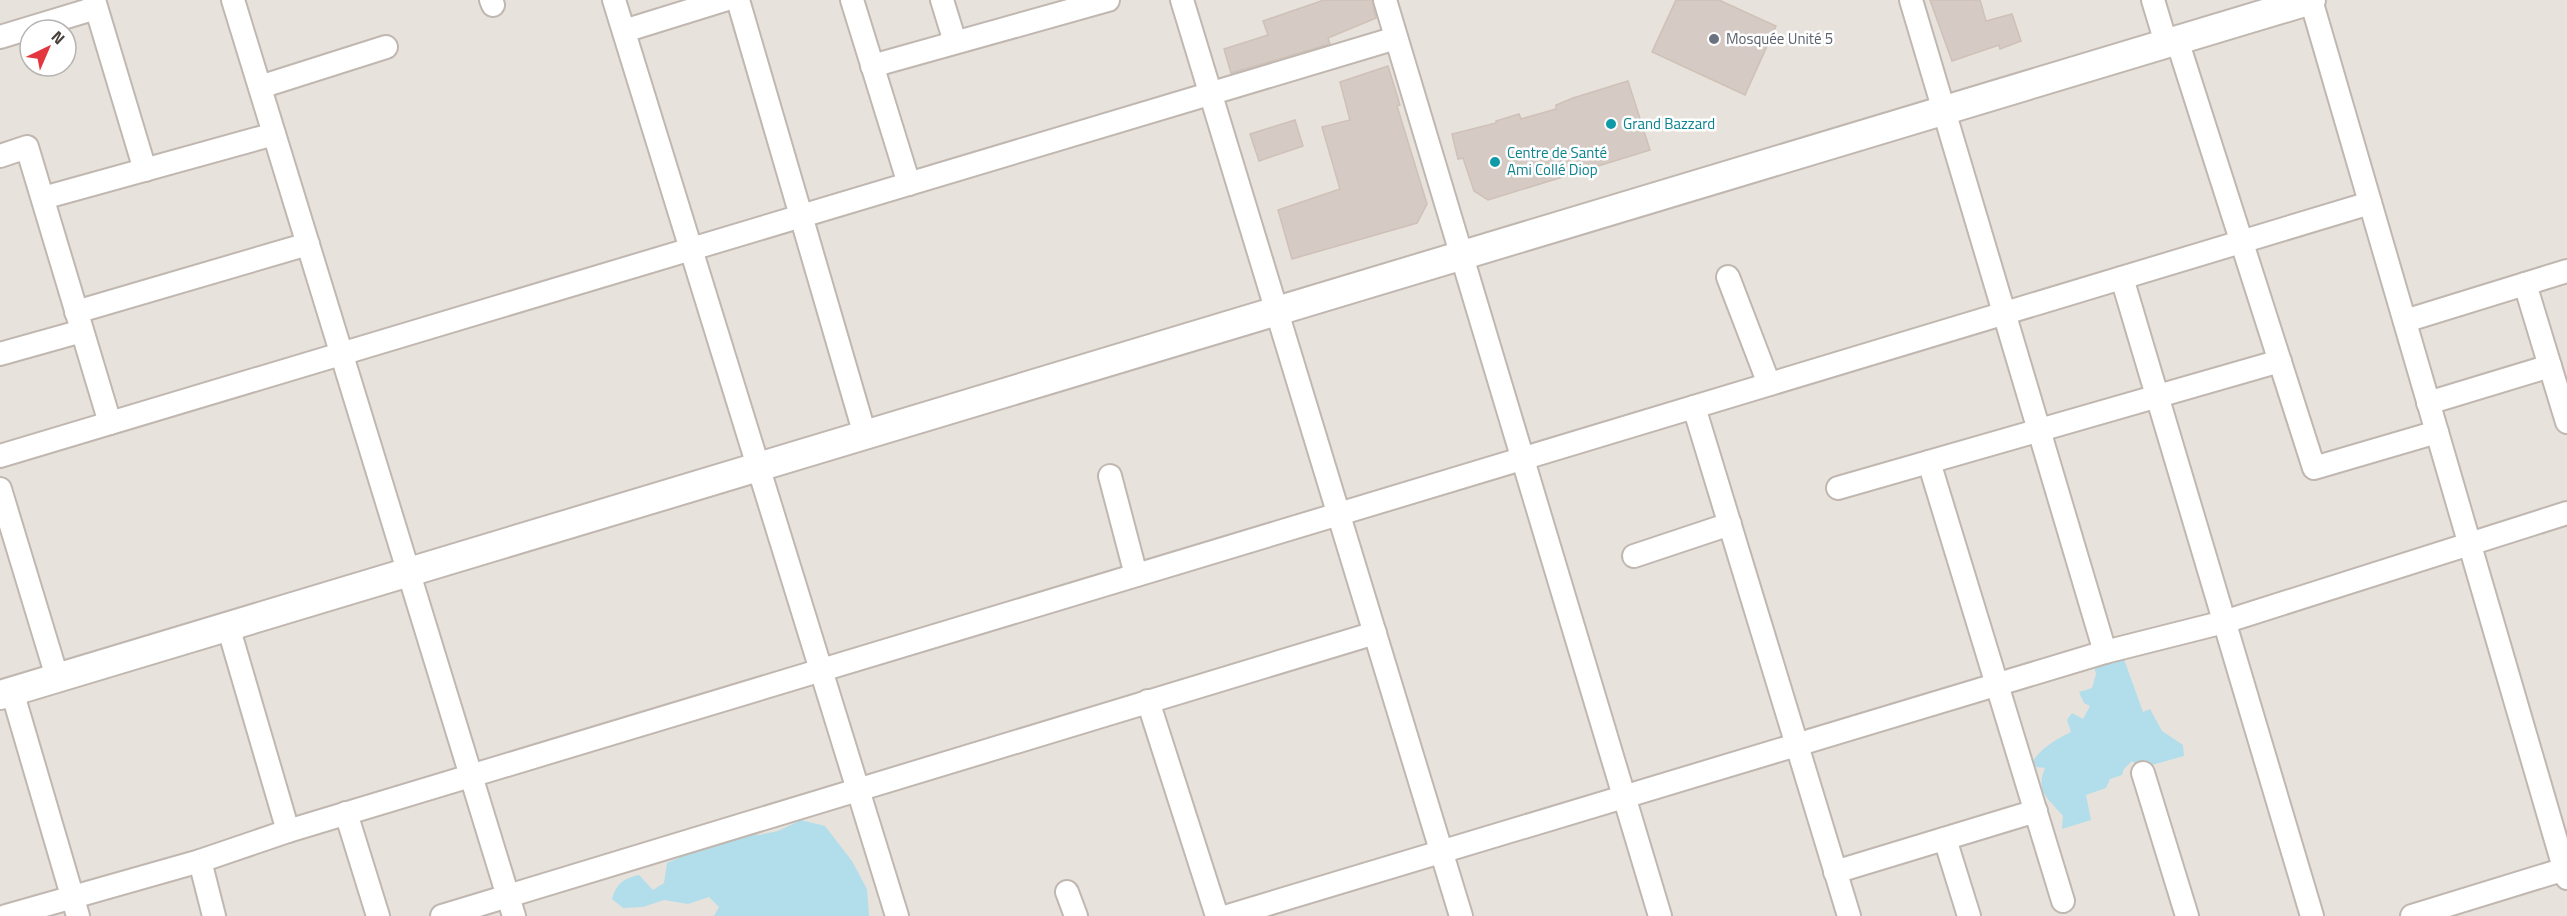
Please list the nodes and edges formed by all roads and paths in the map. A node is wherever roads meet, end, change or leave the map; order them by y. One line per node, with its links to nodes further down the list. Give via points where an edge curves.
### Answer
1 (233, 0): 22 (street)
2 (614, 0): 15 (street)
3 (724, 0): 15 (street)
4 (738, 0): 31 (street)
5 (852, 0): 21 (street)
6 (942, 0): 18 (street)
7 (1108, 0): 14 (street)
8 (1182, 0): 23 (street)
9 (1385, 0): 17 (street)
10 (1911, 0): 24 (street)
11 (2153, 0): 19 (street)
12 (2311, 0): 19 (street); 30 (street)
13 (95, 4): 16 (street); 27 (street)
14 (1069, 5): 18 (street)
15 (624, 31): 34 (street)
16 (0, 37)
17 (1396, 38): 23 (street); 35 (street)
18 (955, 42): 21 (street)
19 (2172, 42): 24 (street); 32 (street)
20 (386, 47): 22 (street)
21 (872, 66): 28 (street)
22 (260, 87): 25 (street)
23 (1210, 94): 28 (street); 40 (street)
24 (1944, 110): 35 (street); 41 (street)
25 (274, 134): 27 (street); 33 (street)
26 (0, 156): 29 (street, via 27,147)
27 (145, 170): 29 (street)
28 (909, 184): 31 (street)
29 (43, 198): 42 (street)
30 (2370, 203): 32 (street); 43 (street)
31 (801, 216): 34 (street); 56 (street)
32 (2242, 242): 38 (street); 46 (street)
33 (308, 244): 42 (street); 45 (street)
34 (692, 249): 45 (street); 60 (street)
35 (1462, 255): 40 (street); 58 (street)
36 (2567, 272): 39 (street)
37 (1728, 277): 48 (street)
38 (2122, 278): 41 (street); 49 (street)
39 (2526, 284): 43 (street); 47 (street)
40 (1276, 311): 56 (street); 65 (street)
41 (2004, 313): 48 (street); 54 (street)
42 (79, 321): 44 (street); 53 (street)
43 (2404, 321): 50 (street)
44 (0, 354)
45 (342, 354): 53 (street); 69 (street)
46 (2280, 361): 49 (street); 55 (street, via 2314,468)
47 (2550, 366): 50 (street); 52 (street)
48 (1769, 384): 51 (street)
49 (2157, 396): 54 (street); 71 (street)
50 (2428, 403): 55 (street)
51 (1694, 407): 58 (street); 66 (street)
52 (2567, 422)
53 (110, 423): 57 (street)
54 (2039, 430): 59 (street); 74 (street)
55 (2437, 432): 67 (street)
56 (865, 435): 60 (street)
57 (0, 456)
58 (1523, 459): 65 (street); 84 (street)
59 (1929, 462): 62 (street); 77 (street)
60 (759, 467): 69 (street); 75 (street)
61 (1110, 476): 70 (street)
62 (1838, 488)
63 (0, 489): 76 (street)
64 (2567, 513): 67 (street)
65 (1339, 514): 70 (street); 73 (street)
66 (1730, 525): 68 (street); 80 (street)
67 (2469, 542): 71 (street); 92 (street)
68 (1634, 556)
69 (408, 572): 72 (street); 82 (street)
70 (1137, 575): 75 (street)
71 (2224, 622): 74 (street); 111 (street)
72 (228, 626): 76 (street); 87 (street)
73 (1375, 633): 79 (street); 89 (street)
74 (2105, 652): 77 (street)
75 (822, 670): 82 (street); 83 (street)
76 (57, 677): 78 (street)
77 (1997, 684): 80 (street); 85 (street)
78 (6, 693): 95 (street)
79 (1148, 701): 83 (street); 104 (street)
80 (1797, 745): 84 (street); 91 (street)
81 (2143, 773): 110 (street)
82 (471, 776): 86 (street); 96 (street)
83 (859, 789): 96 (street); 102 (street)
84 (1624, 797): 89 (street); 107 (street)
85 (2036, 811): 88 (street); 94 (street)
86 (346, 813): 87 (street); 100 (street)
87 (288, 831): 90 (street)
88 (1945, 839): 91 (street); 109 (street)
89 (1442, 852): 105 (street); 106 (street)
90 (200, 861): 95 (street); 99 (street)
91 (1835, 872): 108 (street)
92 (2566, 873): 97 (street)
93 (1067, 892): 103 (street)
94 (2063, 901)
95 (75, 906): 98 (street)
96 (511, 906): 101 (street)
97 (2462, 909): 112 (street)
98 (6, 916)
99 (214, 916)
100 (378, 916)
101 (442, 916)
102 (897, 916)
103 (1076, 916)
104 (1217, 916)
105 (1228, 916)
106 (1461, 916)
107 (1660, 916)
108 (1849, 916)
109 (1969, 916)
110 (2187, 916)
111 (2312, 916)
112 (2412, 916)

